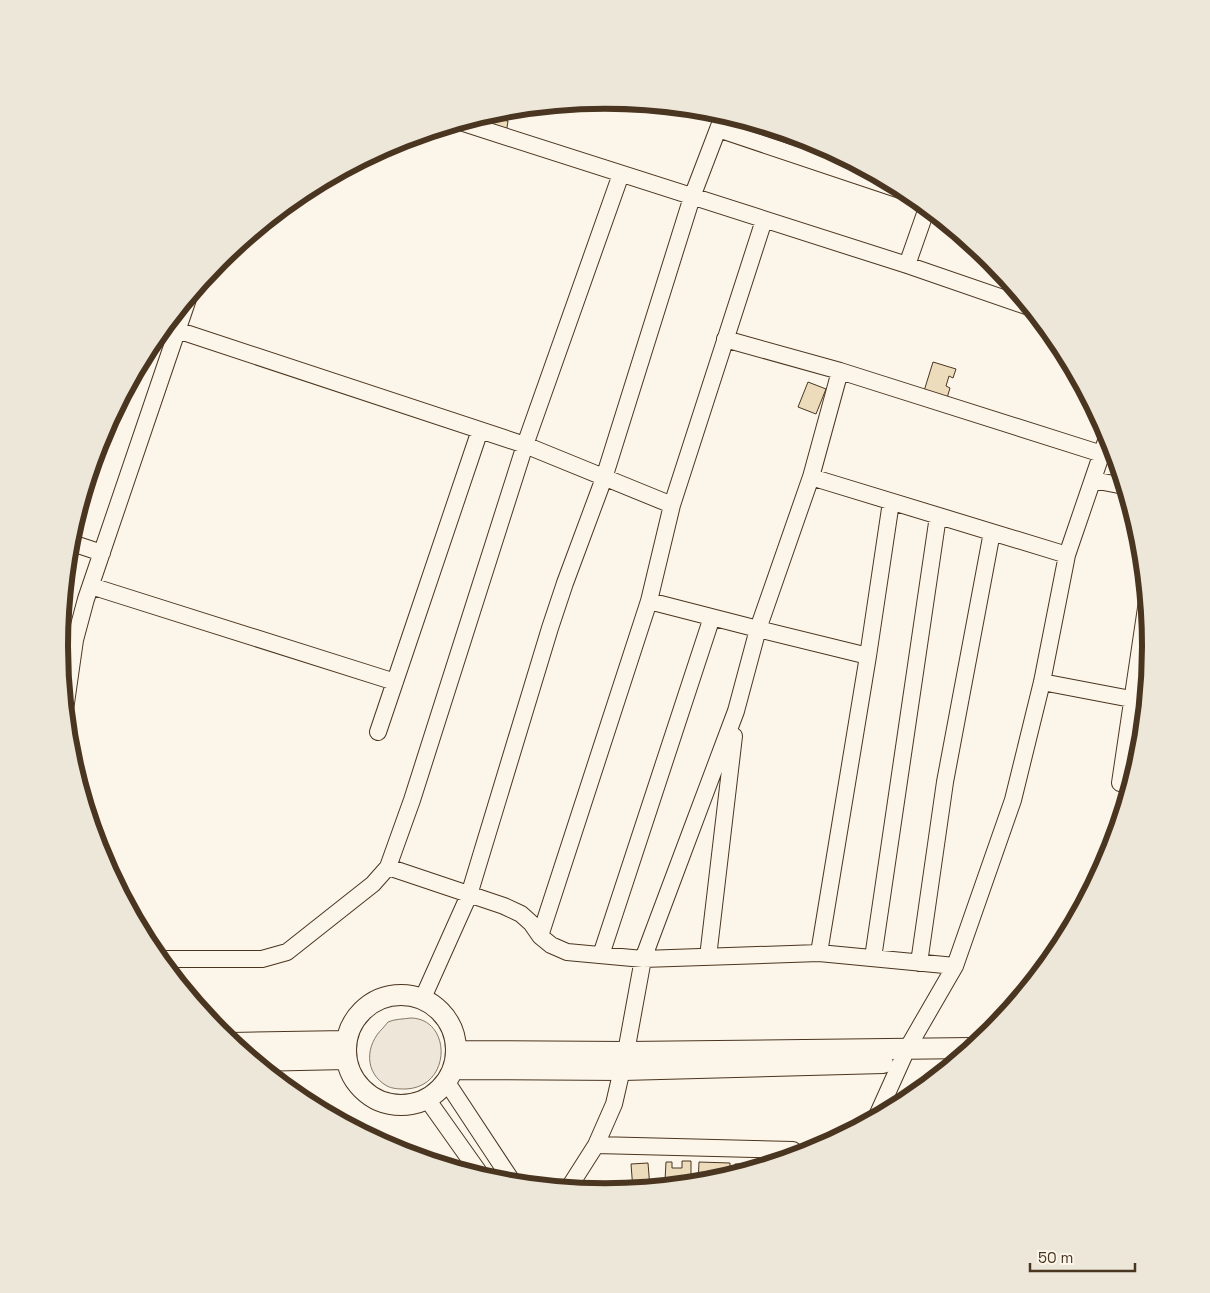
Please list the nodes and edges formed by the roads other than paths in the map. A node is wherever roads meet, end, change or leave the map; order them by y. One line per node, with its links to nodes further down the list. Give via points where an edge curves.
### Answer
1 (721, 122): 4 (street); 7 (street)
2 (471, 126): 5 (street)
3 (799, 146): 4 (street)
4 (796, 154): 6 (street)
5 (621, 174): 7 (street); 17 (street)
6 (874, 181)
7 (692, 197): 9 (street); 21 (street)
8 (925, 215): 10 (street)
9 (764, 220): 10 (street); 14 (street)
10 (907, 265): 11 (street)
11 (1018, 303)
12 (182, 315): 13 (street)
13 (177, 330): 16 (street); 29 (street)
14 (725, 339): 15 (street); 25 (street)
15 (840, 371): 19 (street); 20 (street)
16 (480, 430): 17 (street); 38 (street)
17 (525, 445): 21 (street); 44 (street)
18 (1104, 447): 19 (street)
19 (1102, 454): 22 (street)
20 (811, 477): 24 (street); 34 (street)
21 (604, 478): 25 (street); 45 (street, via 550,628)
22 (1093, 480): 23 (street); 30 (street)
23 (1117, 485)
24 (891, 502): 26 (street); 35 (street)
25 (672, 505): 32 (street)
26 (938, 516): 27 (street); 50 (street)
27 (992, 532): 30 (street); 53 (street, via 945,782)
28 (78, 545): 29 (street)
29 (102, 552): 31 (street)
30 (1067, 555): 39 (street)
31 (91, 586): 37 (street, via 75,640); 38 (street)
32 (648, 601): 33 (street); 46 (street)
33 (712, 617): 34 (street); 48 (street)
34 (758, 629): 35 (street); 41 (street)
35 (868, 656): 47 (street)
36 (1142, 661): 40 (street)
37 (69, 682)
38 (395, 682): 42 (street)
39 (1042, 682): 40 (street); 54 (street, via 1013,800)
40 (1138, 701): 43 (street)
41 (736, 712): 49 (street); 52 (street)
42 (378, 732)
43 (1120, 783)
44 (388, 867): 45 (street); 51 (street, via 373,884 287,952 262,959)
45 (469, 895): 46 (street, via 521,914); 55 (street)
46 (540, 936): 48 (street, via 567,952)
47 (819, 953): 49 (street); 50 (street)
48 (601, 955): 52 (street)
49 (708, 957): 52 (street)
50 (873, 958): 53 (street)
51 (168, 959)
52 (643, 959): 61 (street)
53 (919, 963): 54 (street)
54 (955, 966): 59 (street)
55 (422, 1000): 57 (main road, via 390,996 374,1002 351,1025); 62 (main road, via 447,1020 454,1035)
56 (243, 1044): 57 (main road)
57 (346, 1050): 60 (main road); 63 (main road, via 351,1075 376,1100 393,1105)
58 (955, 1054): 59 (main road)
59 (903, 1056): 61 (main road); 64 (street)
60 (262, 1060)
61 (625, 1061): 62 (main road); 65 (street, via 614,1104)
62 (452, 1067): 63 (main road, via 438,1091); 68 (street)
63 (427, 1099): 67 (street)
64 (880, 1108)
65 (596, 1145): 66 (street); 69 (street)
66 (792, 1150)
67 (476, 1168)
68 (509, 1175)
69 (572, 1183)

